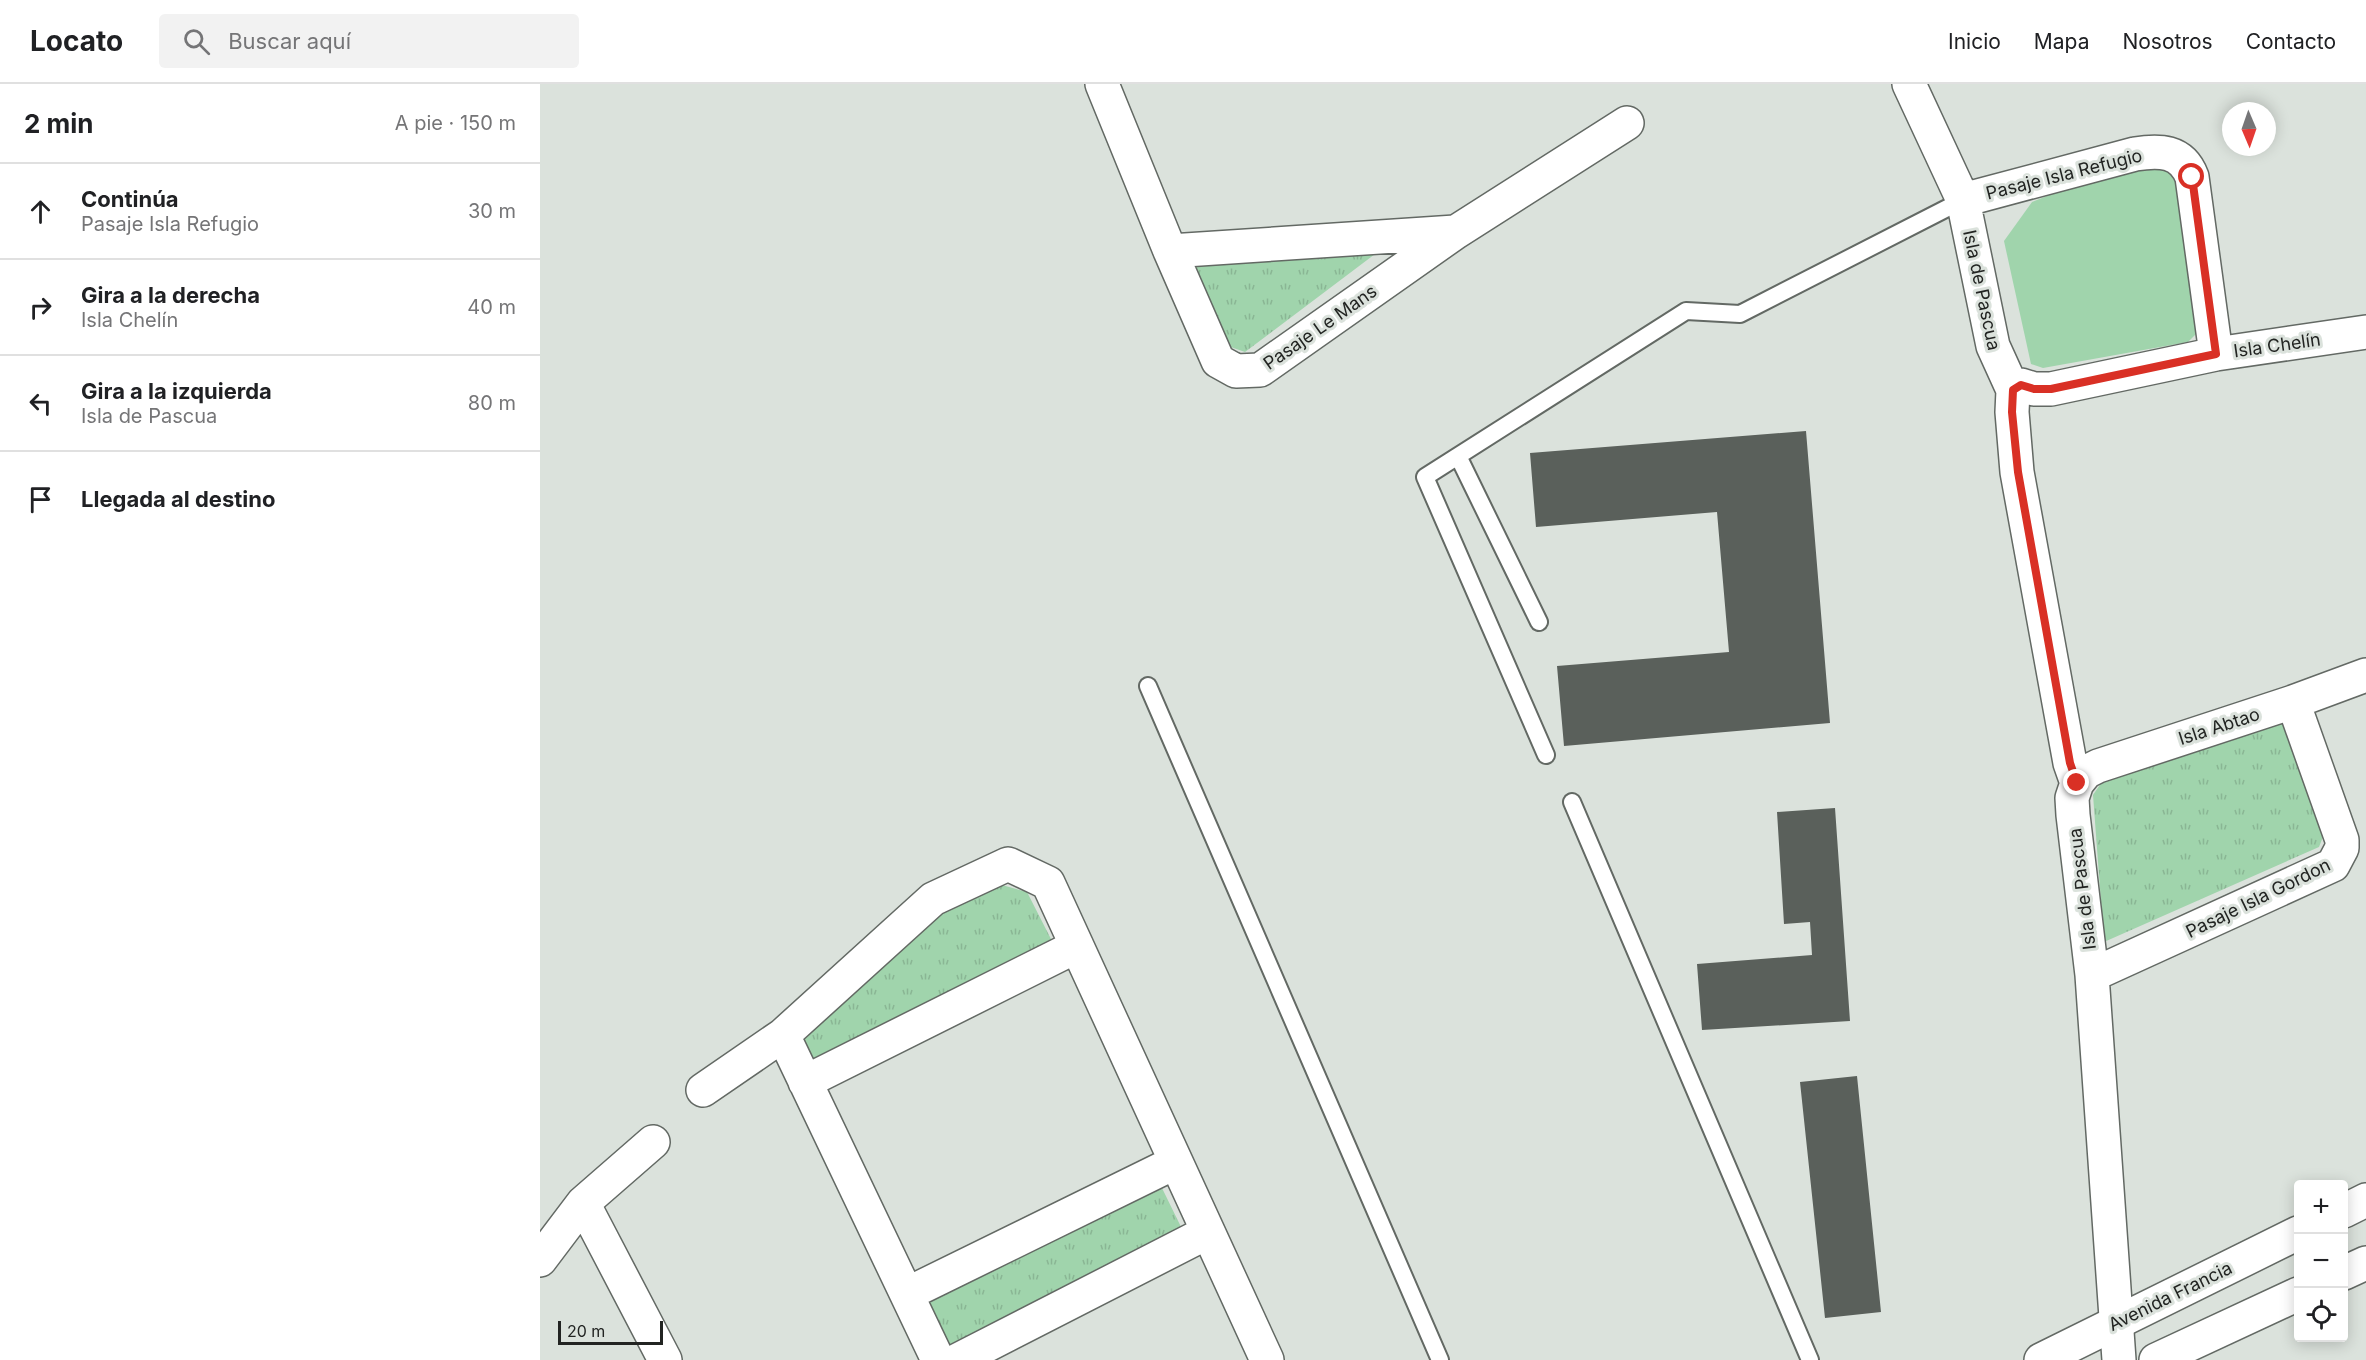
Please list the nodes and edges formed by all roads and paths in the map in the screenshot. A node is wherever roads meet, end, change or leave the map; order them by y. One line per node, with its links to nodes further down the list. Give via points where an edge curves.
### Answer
1 (1102, 84): 6 (street, Pasaje Le Mans)
2 (1909, 84): 4 (street, Isla de Pascua)
3 (1627, 123): 5 (street, Pasaje Le Mans)
4 (1963, 200): 8 (street, Pasaje Isla Refugio, via 2135,154 2157,151 2175,156 2188,165 2192,177); 9 (street, Isla de Pascua, via 1993,346); 10 (lane, via 1740,314 1686,311)
5 (1456, 232): 6 (street, Pasaje Le Mans); 6 (street, Pasaje Le Mans, via 1260,370 1236,371 1218,361)
6 (1170, 251)
7 (2366, 332): 8 (street, Isla Chelín)
8 (2216, 354): 9 (street, Isla Chelín, via 2051,389 2021,385)
9 (2013, 390): 16 (street, Isla de Pascua, via 2018,472 2070,763)
10 (1458, 456): 11 (lane); 15 (lane, via 1425,477)
11 (1539, 622)
12 (2366, 675): 14 (street, Isla Abtao)
13 (1148, 686): 40 (lane)
14 (2293, 702): 16 (street, Isla Abtao, via 2098,766); 19 (street, Pasaje Isla Gordon, via 2342,840 2333,865)
15 (1546, 755)
16 (2077, 783): 19 (street, Isla de Pascua, via 2072,798 2073,815)
17 (1572, 802): 41 (lane)
18 (1077, 946): 20 (street, via 1048,883 1008,864 933,899); 21 (street); 24 (street)
19 (2092, 975): 35 (street, Isla de Pascua)
20 (783, 1035): 21 (street); 22 (street)
21 (805, 1082): 33 (street)
22 (703, 1090)
23 (652, 1142): 26 (street)
24 (1176, 1162): 28 (street); 33 (street)
25 (2366, 1200): 27 (street)
26 (583, 1203): 30 (street); 36 (street)
27 (2348, 1209)
28 (1208, 1232): 38 (street); 39 (street)
29 (2296, 1234): 35 (street, Avenida Francia)
30 (540, 1260)
31 (2366, 1263): 32 (street)
32 (2348, 1271)
33 (907, 1294): 37 (street)
34 (2294, 1296): 44 (street)
35 (2116, 1322): 42 (street, Avenida Francia); 43 (street, Isla de Pascua)
36 (665, 1360)
37 (938, 1360)
38 (958, 1360)
39 (1267, 1360)
40 (1440, 1360)
41 (1810, 1360)
42 (2041, 1360)
43 (2119, 1360)
44 (2156, 1360)

